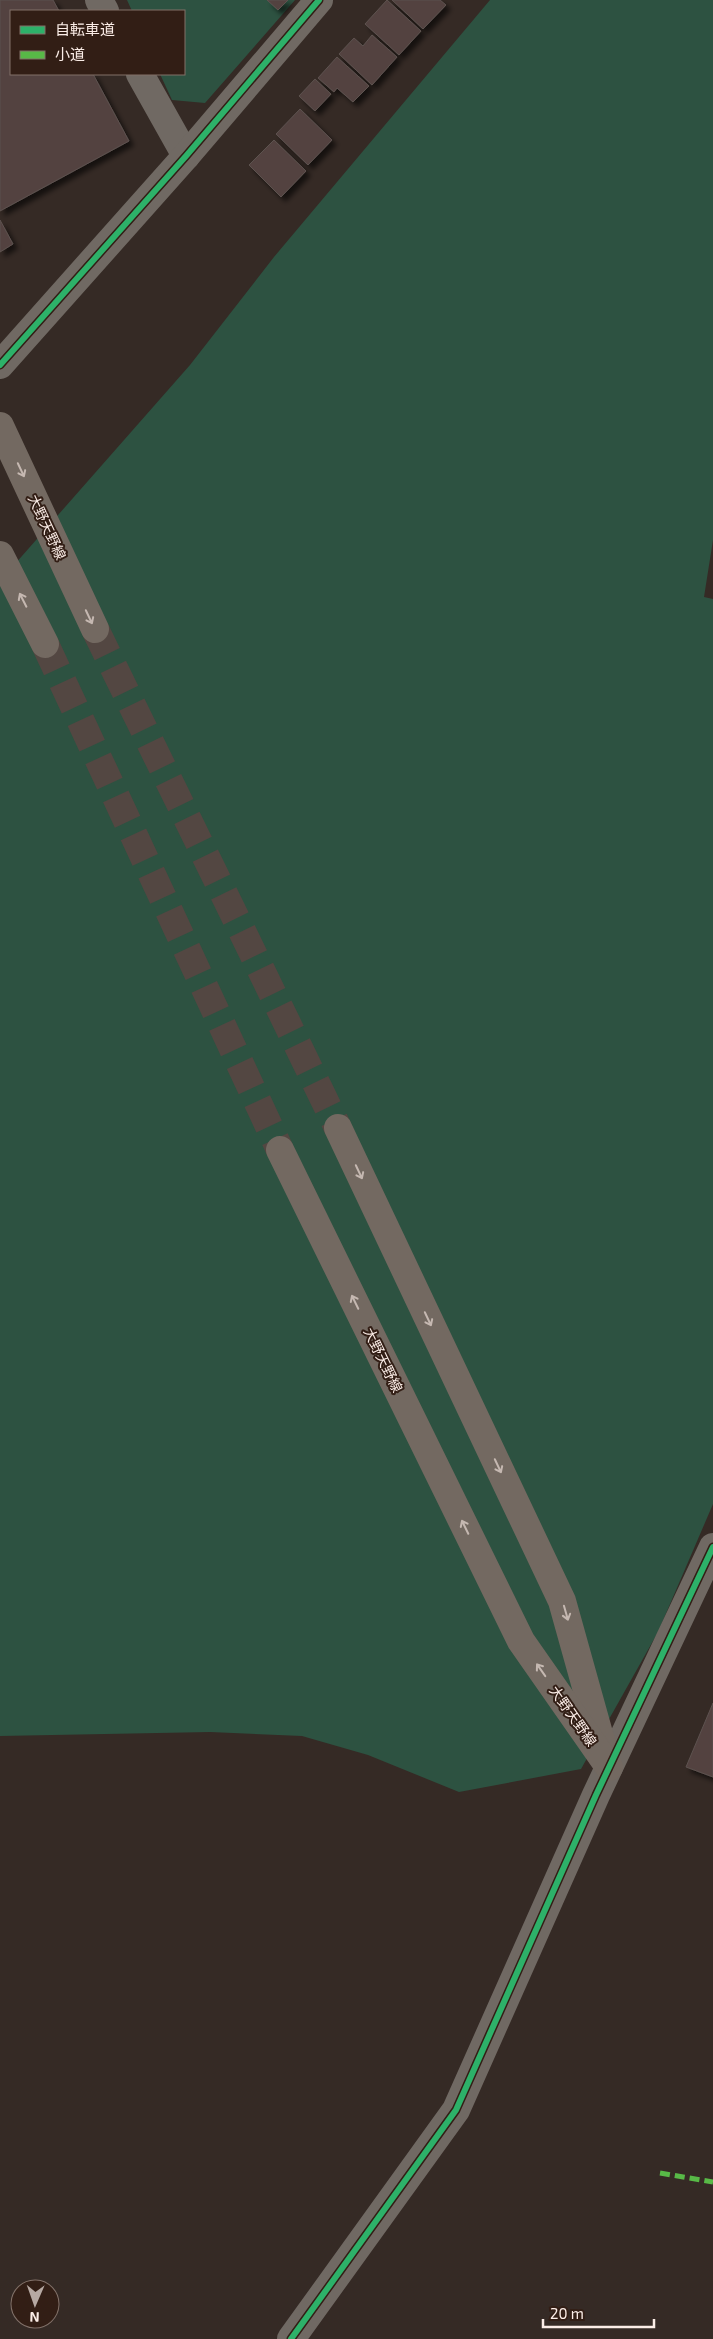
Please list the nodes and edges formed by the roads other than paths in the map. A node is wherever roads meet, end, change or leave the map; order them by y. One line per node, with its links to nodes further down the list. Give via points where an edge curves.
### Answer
1 (319, 0): 3 (street)
2 (141, 75): 3 (street)
3 (186, 156): 4 (street)
4 (0, 365)
5 (0, 426): 7 (main road, 大野天野線, one-way to 7)
6 (0, 555): 8 (main road, one-way to 6)
7 (95, 629)
8 (45, 644)
9 (338, 1128): 12 (main road, 大野天野線, one-way to 12, via 562,1602)
10 (280, 1150): 12 (main road, 大野天野線, one-way to 10, via 521,1641)
11 (713, 1547): 12 (street)
12 (609, 1767): 13 (street, via 456,2110)
13 (291, 2339)

